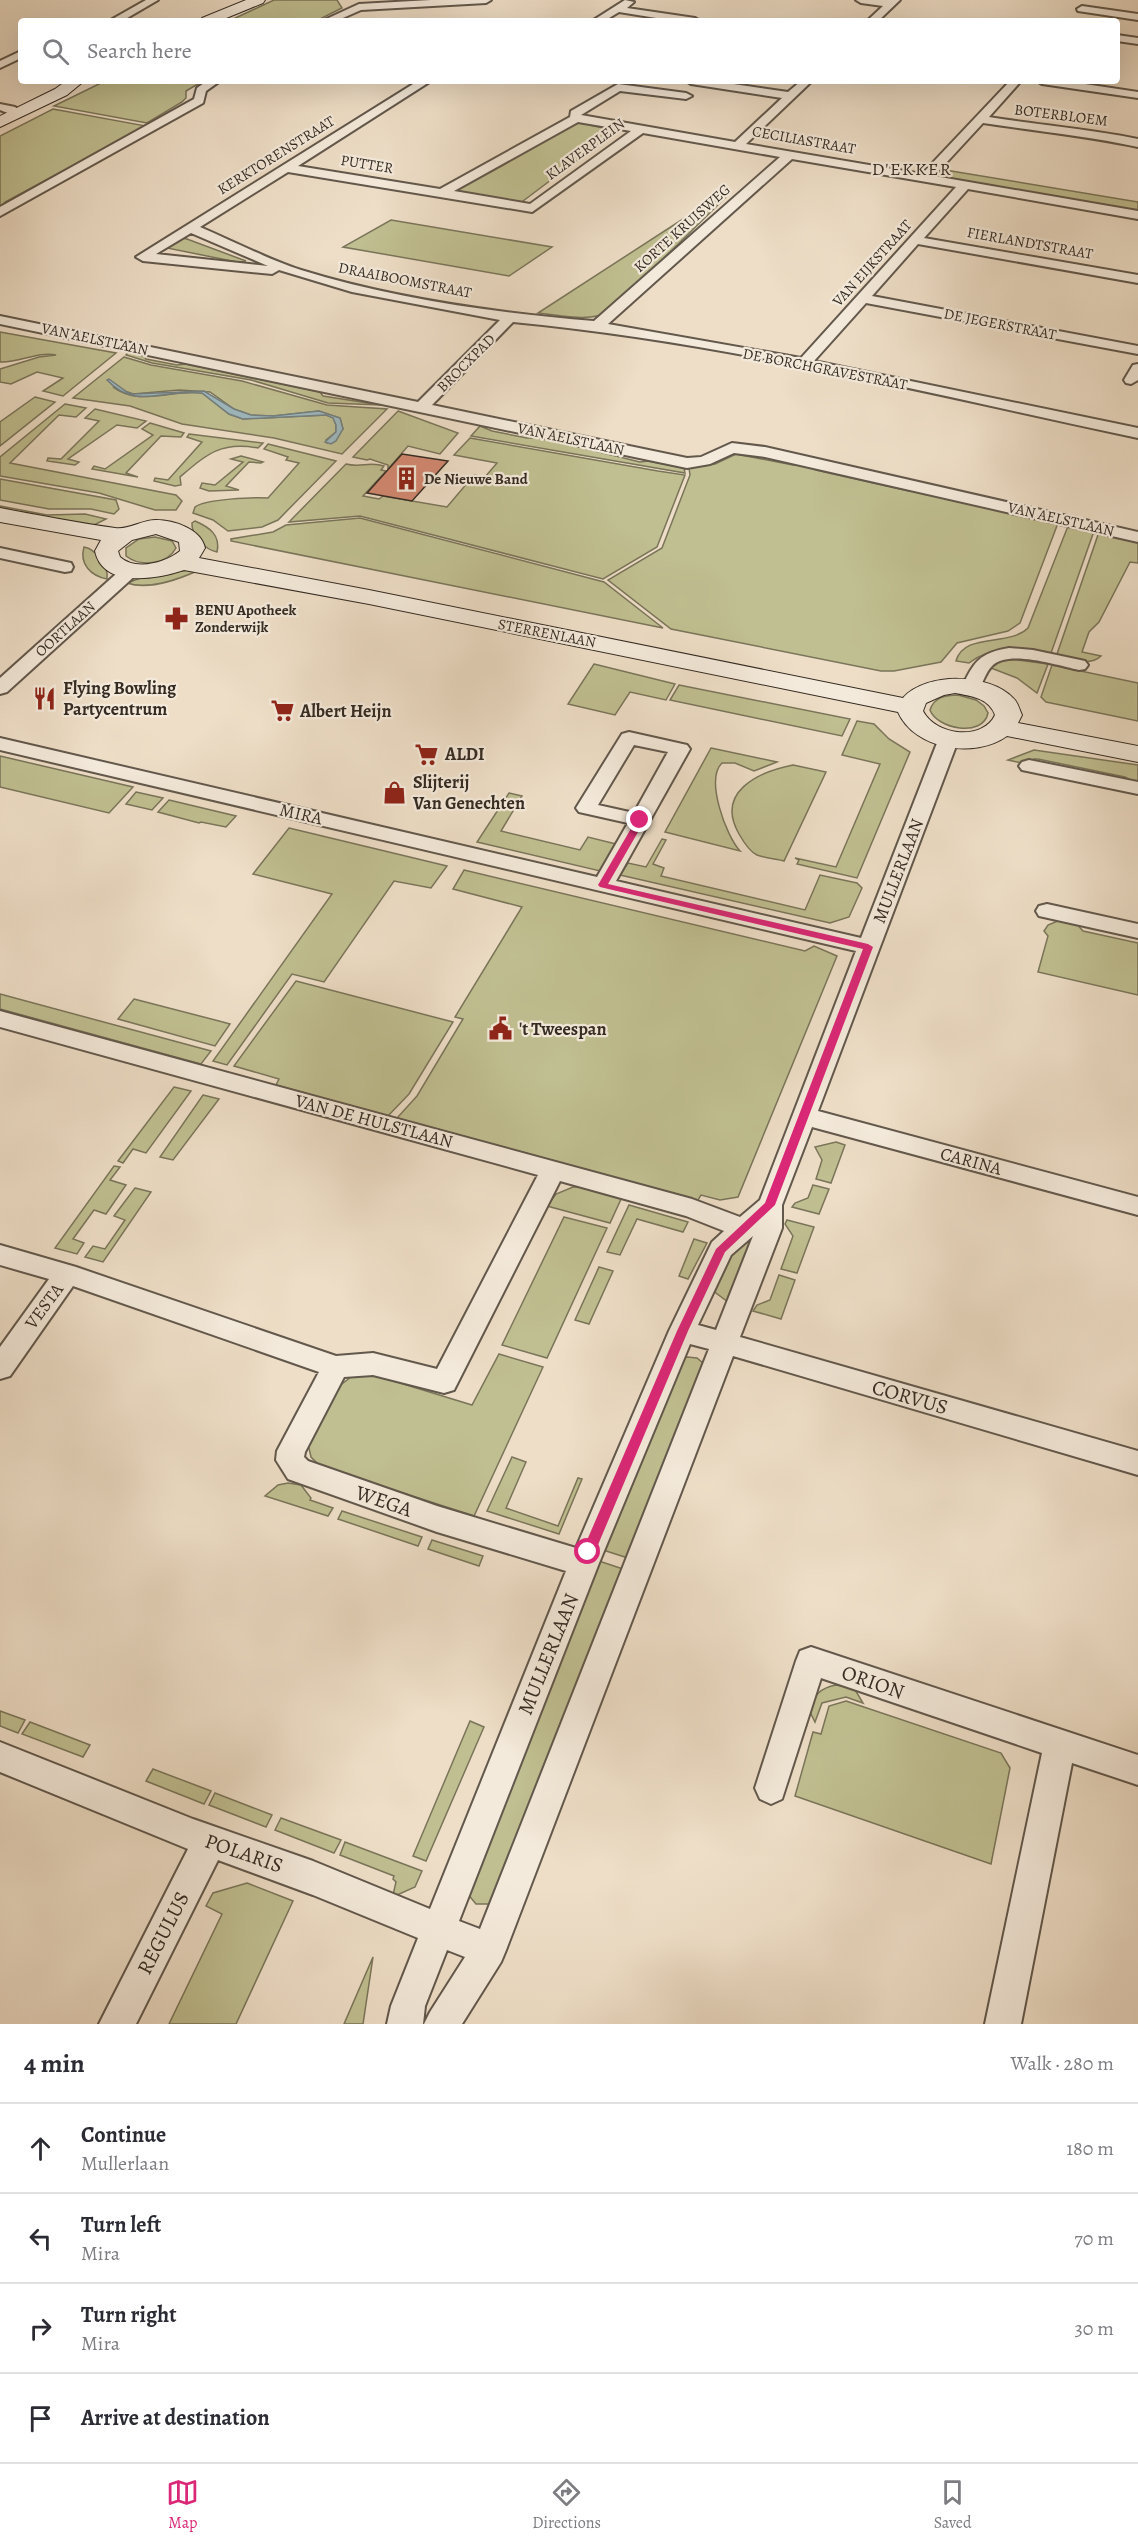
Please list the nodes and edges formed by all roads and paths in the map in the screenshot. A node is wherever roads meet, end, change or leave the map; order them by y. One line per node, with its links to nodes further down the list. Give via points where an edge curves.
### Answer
1 (153, 0): 11 (street)
2 (241, 0): 12 (street)
3 (258, 0): 13 (street)
4 (486, 0): 14 (street, via 417,10 354,8)
5 (632, 0): 9 (street)
6 (861, 0): 7 (street)
7 (892, 2): 17 (street)
8 (1082, 8): 10 (street)
9 (616, 9): 15 (street); 16 (street)
10 (1138, 17)
11 (120, 18)
12 (207, 18)
13 (214, 18)
14 (333, 18)
15 (602, 18)
16 (675, 18)
17 (875, 18)
18 (1120, 38): 19 (street)
19 (1138, 41)
20 (7, 47): 21 (street)
21 (18, 48)
22 (1120, 48): 23 (street)
23 (1138, 51)
24 (18, 56): 25 (street)
25 (0, 65)
26 (71, 84): 36 (street, via 61,92)
27 (210, 84): 48 (street, via 201,90 199,101)
28 (421, 84): 44 (street, KERKTORENSTRAAT)
29 (711, 84): 35 (street)
30 (804, 84): 35 (street)
31 (1013, 84): 38 (street)
32 (1063, 84): 33 (street)
33 (1138, 95)
34 (686, 96): 37 (street, via 618,87 575,113)
35 (791, 96): 42 (street)
36 (5, 112): 39 (street)
37 (576, 118): 40 (street, KLAVERPLEIN); 47 (street, KLAVERPLEIN)
38 (980, 119): 41 (street, BOTERBLOEM); 45 (street, via 942,167)
39 (0, 122)
40 (641, 129): 42 (street, CECILIASTRAAT); 47 (street, KLAVERPLEIN, via 532,208)
41 (1138, 143)
42 (738, 146): 43 (street, CECILIASTRAAT)
43 (789, 155): 45 (street, CECILIASTRAAT); 58 (street, KORTE KRUISWEG)
44 (287, 168): 47 (street, PUTTER); 50 (street, KERKTORENSTRAAT)
45 (925, 178): 46 (street, CECILIASTRAAT)
46 (965, 185): 49 (street, CECILIASTRAAT); 51 (street, VAN EIJKSTRAAT)
47 (442, 193)
48 (0, 212)
49 (1138, 215)
50 (190, 228): 52 (street, KERKTORENSTRAAT); 53 (street, DRAAIBOOMSTRAAT)
51 (916, 240): 54 (street, FIERLANDTSTRAAT); 55 (street, VAN EIJKSTRAAT)
52 (143, 257): 53 (street, DRAAIBOOMSTRAAT)
53 (294, 272): 56 (street, DRAAIBOOMSTRAAT, via 352,288)
54 (1138, 279)
55 (862, 298): 59 (street, DE JEGERSTRAAT); 60 (street, VAN EIJKSTRAAT)
56 (510, 318): 58 (street, DE BORCHGRAVESTRAAT); 61 (street, BROCXPAD)
57 (0, 320): 61 (street, VAN AELSTLAAN)
58 (597, 326): 60 (street, DE BORCHGRAVESTRAAT)
59 (1138, 350)
60 (804, 363): 62 (street, DE BORCHGRAVESTRAAT)
61 (421, 408): 65 (street, VAN AELSTLAAN, via 687,463 704,461 732,448 765,452)
62 (1138, 433)
63 (0, 515): 66 (street)
64 (0, 525): 66 (street)
65 (1138, 537)
66 (114, 541): 68 (street, via 141,529 170,529 189,536 193,542); 70 (street, via 106,552 112,563)
67 (0, 553): 69 (street)
68 (187, 555): 70 (street, via 158,570); 74 (street, STERRENLAAN, via 225,558)
69 (64, 567)
70 (130, 570): 73 (street, OORTLAAN)
71 (1079, 665): 72 (street, via 1017,653 999,654 980,668)
72 (971, 687): 74 (street, via 939,686 925,691); 75 (street, via 999,699)
73 (0, 688)
74 (914, 702): 76 (street, via 912,714 921,726)
75 (1006, 720): 76 (street, via 995,735 982,739); 77 (street, via 1038,721); 79 (street)
76 (949, 738): 86 (street, MULLERLAAN)
77 (1138, 741)
78 (0, 744): 83 (street, MIRA)
79 (1138, 754)
80 (1029, 766): 81 (street)
81 (1138, 788)
82 (640, 820): 82 (street, via 680,749 629,738 586,807); 83 (street)
83 (603, 885): 86 (street, MIRA)
84 (1047, 910): 85 (street)
85 (1138, 931)
86 (868, 947): 88 (street, MULLERLAAN)
87 (0, 1019): 89 (street, VAN DE HULSTLAAN)
88 (804, 1116): 90 (street, MULLERLAAN); 91 (street, CARINA)
89 (553, 1170): 92 (street, VAN DE HULSTLAAN, via 692,1208); 97 (street, via 444,1382 373,1364)
90 (770, 1205): 92 (street, MULLERLAAN); 96 (street, MULLERLAAN, via 769,1228)
91 (1138, 1206)
92 (745, 1229): 95 (street, MULLERLAAN, via 721,1249)
93 (0, 1255): 94 (street)
94 (67, 1274): 97 (street); 98 (street, VESTA)
95 (682, 1331): 96 (street, CORVUS); 100 (street, MULLERLAAN)
96 (723, 1344): 99 (street, CORVUS); 107 (street, MULLERLAAN)
97 (336, 1367): 100 (street, WEGA, via 291,1451 290,1460 298,1470 437,1519)
98 (0, 1368)
99 (1138, 1463)
100 (584, 1563): 106 (street, MULLERLAAN)
101 (1060, 1745): 103 (street, ORION); 104 (street, ORION, via 811,1661); 111 (street)
102 (0, 1757): 105 (street, POLARIS)
103 (1138, 1770)
104 (771, 1788)
105 (210, 1841): 106 (street, POLARIS); 108 (street, REGULUS)
106 (438, 1929): 107 (street, POLARIS); 109 (street, MULLERLAAN, via 408,2006)
107 (489, 1950): 110 (street, MULLERLAAN)
108 (117, 2024)
109 (405, 2024)
110 (442, 2024)
111 (1003, 2024)

